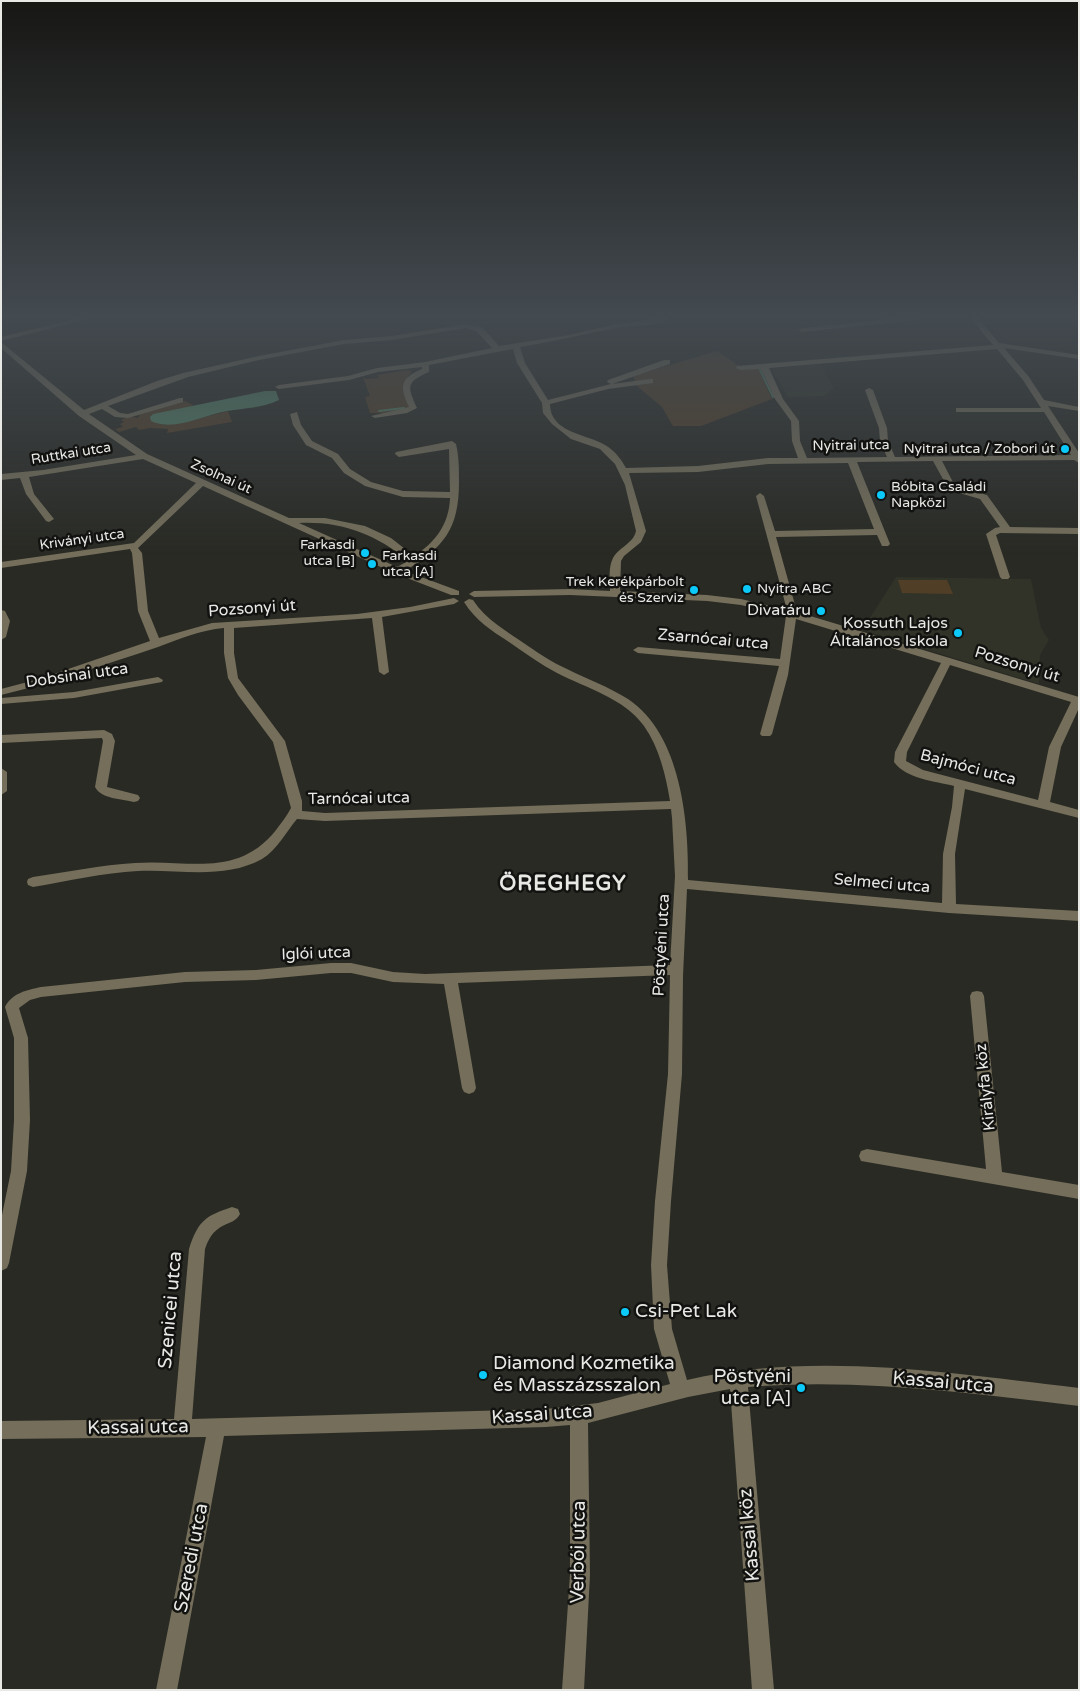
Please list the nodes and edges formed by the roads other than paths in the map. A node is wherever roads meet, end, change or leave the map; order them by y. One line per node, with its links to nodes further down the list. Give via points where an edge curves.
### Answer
1 (63, 397): 16 (street, Zsolnai út)
2 (125, 397): 12 (street)
3 (408, 397): 18 (street, via 413,408)
4 (542, 397): 11 (street)
5 (571, 397): 11 (street)
6 (779, 397): 25 (street, via 795,421 796,441)
7 (872, 397): 23 (street)
8 (1037, 397): 10 (street)
9 (180, 400): 12 (street, via 128,416 118,415)
10 (1040, 402): 13 (street); 15 (street)
11 (546, 403): 26 (street, via 552,419 574,436 603,447)
12 (102, 406): 16 (street)
13 (1079, 409)
14 (959, 410): 15 (street)
15 (1046, 410): 21 (street)
16 (82, 414): 20 (street, Zsolnai út, via 112,438)
17 (294, 414): 30 (street, via 309,443 335,456 347,470 368,484 403,494)
18 (375, 416)
19 (399, 454): 30 (street, via 452,444)
20 (144, 456): 27 (street, Ruttkai utca); 29 (street, Zsolnai út)
21 (1078, 458): 24 (street, Nyitrai utca)
22 (851, 459): 23 (street, Nyitrai utca); 25 (street, Nyitrai utca); 36 (street)
23 (892, 459): 24 (street, Nyitrai utca)
24 (936, 459): 34 (street, via 952,488 986,500 999,523)
25 (803, 460): 26 (street, Nyitrai utca)
26 (624, 472): 44 (street, via 641,530 639,539 617,558)
27 (24, 475): 28 (street, Ruttkai utca); 32 (street, via 30,494)
28 (1, 477)
29 (201, 483): 33 (street, Zsolnai út); 39 (street, Kriványi utca)
30 (455, 495): 40 (street, via 448,530 438,543)
31 (760, 496): 37 (street)
32 (49, 519)
33 (288, 522): 40 (street, via 322,521 363,529 383,538); 42 (street, Zsolnai út)
34 (1008, 530): 35 (street); 43 (street, via 992,534)
35 (1079, 531)
36 (880, 532): 37 (street); 38 (street)
37 (771, 534): 48 (street)
38 (885, 544)
39 (133, 547): 41 (street, Kriványi utca); 52 (street, via 137,553 143,611)
40 (414, 561): 42 (street)
41 (2, 566)
42 (397, 571): 45 (street, Zsolnai út)
43 (1005, 577)
44 (615, 593): 46 (street, Pozsonyi út, via 541,591); 48 (street, Pozsonyi út, via 729,600)
45 (454, 597): 46 (street, Pozsonyi út, via 461,603); 49 (street, Pozsonyi út)
46 (472, 598): 67 (street, Pöstyéni utca, via 474,611 485,621 543,660 618,699 647,721 658,739 668,767)
47 (1, 612): 51 (street, via 5,621)
48 (791, 614): 54 (street, Pozsonyi út); 55 (street)
49 (377, 615): 50 (street, Pozsonyi út); 56 (street)
50 (229, 625): 52 (street, Pozsonyi út, via 188,632); 70 (street, via 233,678 279,741 296,801)
51 (1, 637)
52 (156, 644): 58 (street, Pozsonyi út)
53 (638, 650): 55 (street, Zsarnócai utca)
54 (948, 661): 59 (street, Pozsonyi út); 64 (street, Bajmóci utca, via 901,752 900,762 911,770)
55 (784, 663): 61 (street)
56 (384, 672)
57 (158, 680): 60 (street, Dobsinai utca, via 74,695)
58 (1, 692)
59 (1078, 700): 68 (street, via 1054,747)
60 (1, 701)
61 (766, 734)
62 (1, 738): 66 (street, via 104,734 109,742 101,787 103,791)
63 (1, 772): 65 (street)
64 (960, 783): 68 (street, Bajmóci utca); 73 (street, via 949,854)
65 (1, 791)
66 (134, 798)
67 (676, 805): 70 (street, Tarnócai utca, via 325,817); 72 (street, Pöstyéni utca)
68 (1043, 805): 69 (street, Bajmóci utca)
69 (1079, 814)
70 (294, 815): 71 (street, Tarnócai utca, via 266,849 234,863 200,868 136,867)
71 (33, 882)
72 (682, 884): 73 (street, Selmeci utca); 75 (street, Pöstyéni utca)
73 (949, 908): 74 (street, Selmeci utca)
74 (1079, 916)
75 (677, 970): 76 (street, Iglói utca); 85 (street, Pöstyéni utca, via 675,1073 659,1276 664,1332)
76 (450, 978): 78 (street); 83 (street, Iglói utca, via 406,978 351,968 331,968 150,980 41,992 18,1000 12,1007 21,1038 19,1171)
77 (977, 996): 80 (street, Királyfa köz)
78 (469, 1088)
79 (867, 1156): 80 (street)
80 (995, 1178): 81 (street)
81 (1079, 1192)
82 (232, 1214): 89 (street, Szenicei utca, via 205,1227 197,1249)
83 (1, 1263)
84 (738, 1380): 85 (street, Kassai utca); 86 (street, Kassai utca, via 796,1375 855,1375); 93 (street, Kassai köz)
85 (681, 1389): 87 (street, Kassai utca, via 600,1412)
86 (1079, 1397)
87 (579, 1414): 88 (street, Kassai utca, via 523,1419); 92 (street, Verbói utca, via 580,1575)
88 (217, 1427): 89 (street, Kassai utca); 91 (street, Szeredi utca)
89 (182, 1428): 90 (street, Kassai utca)
90 (1, 1430)
91 (166, 1690)
92 (573, 1690)
93 (763, 1690)

